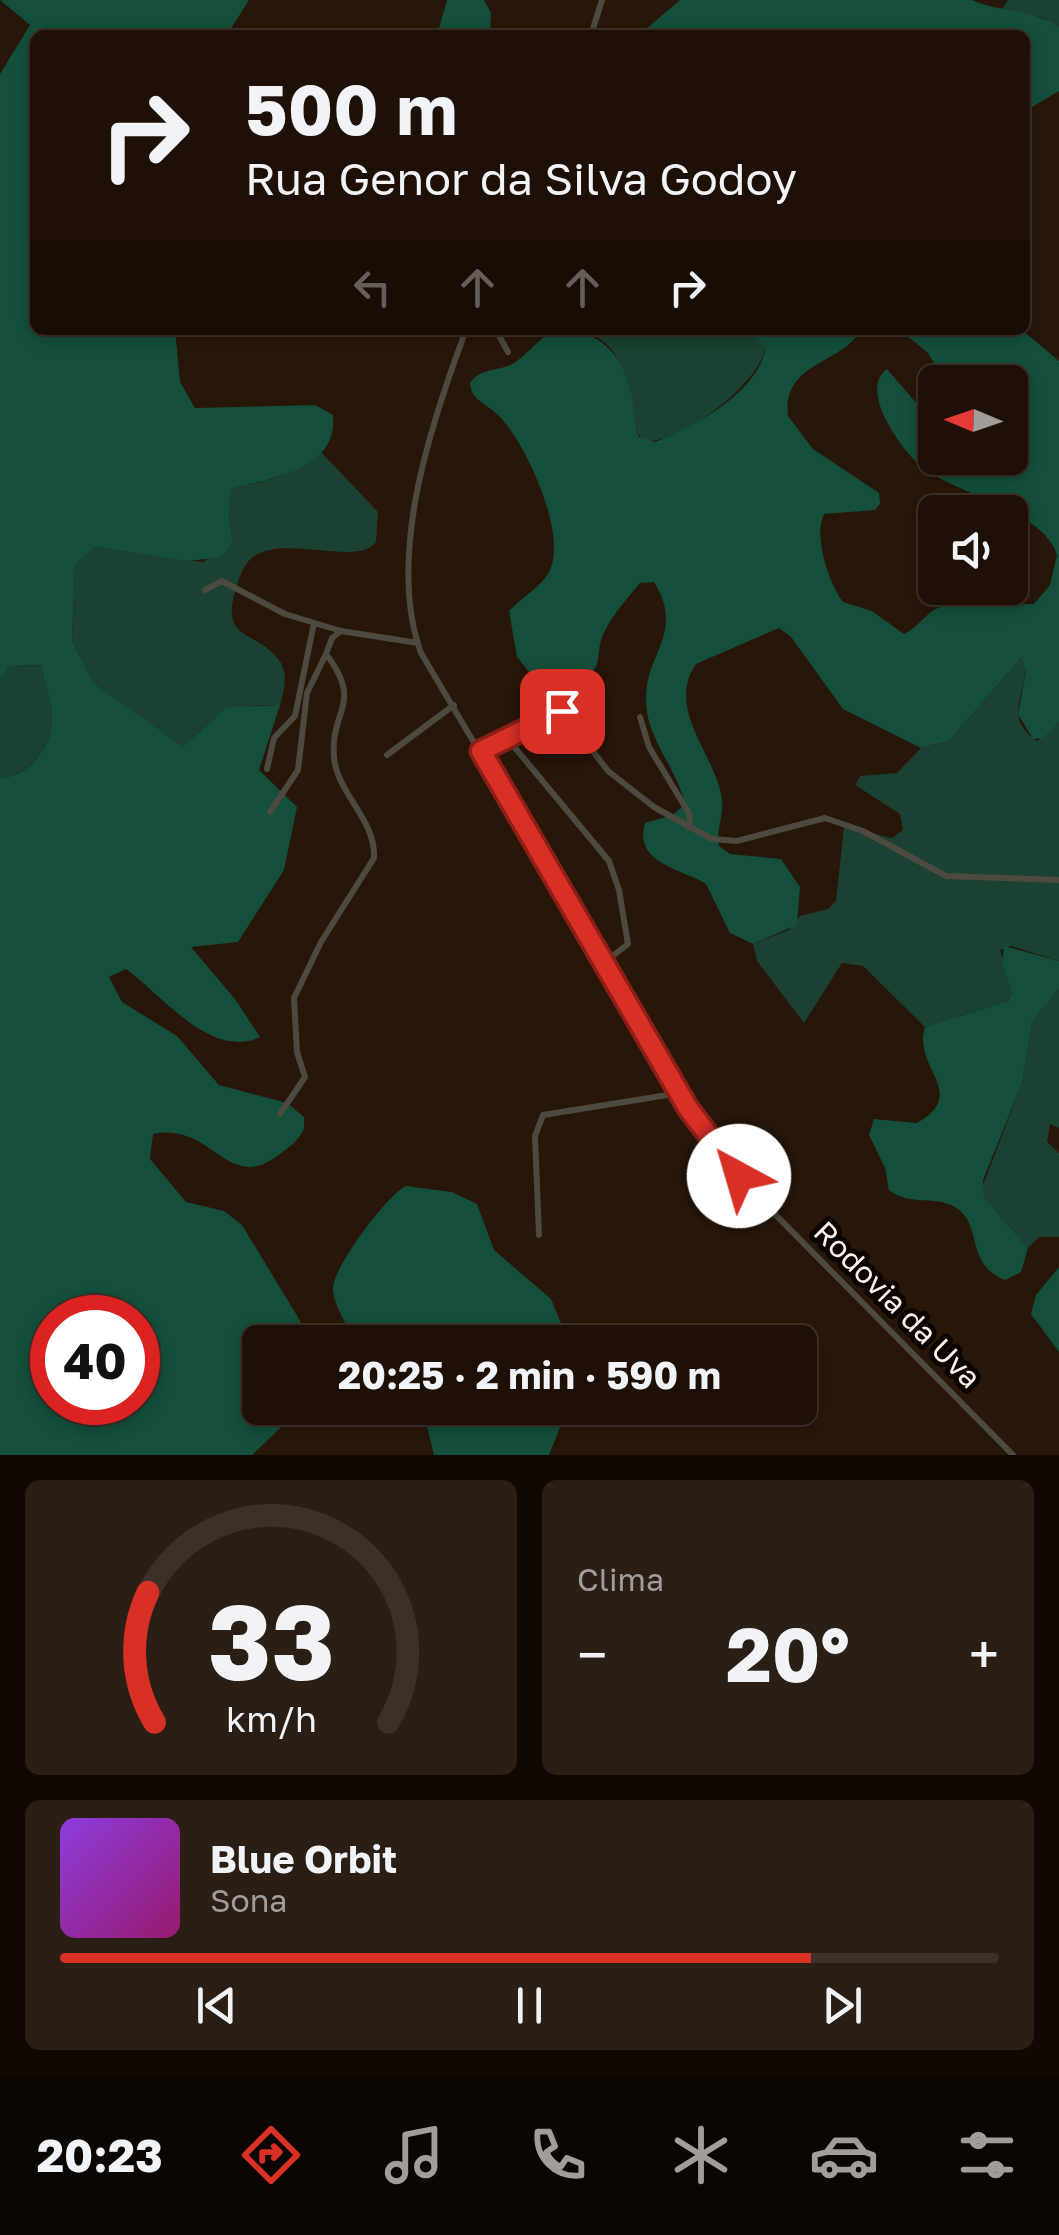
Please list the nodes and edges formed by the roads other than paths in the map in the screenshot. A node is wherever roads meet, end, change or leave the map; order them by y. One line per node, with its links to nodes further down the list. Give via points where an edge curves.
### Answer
1 (602, 0): 2 (street)
2 (593, 30)
3 (465, 335): 9 (street, Rodovia da Uva, via 410,528 406,576)
4 (499, 335): 5 (street)
5 (508, 352)
6 (205, 590): 7 (street, via 222,580)
7 (314, 623): 8 (street); 16 (street, via 295,716 274,738)
8 (341, 631): 9 (street); 10 (street)
9 (418, 644): 11 (street, Rodovia da Uva)
10 (326, 654): 17 (street, via 307,693 298,770); 22 (street, via 346,690 336,765 372,838 374,858 296,991 297,1052 305,1076)
11 (454, 705): 14 (street, Rodovia da Uva); 15 (street)
12 (640, 718): 18 (street, via 690,815)
13 (506, 737): 14 (street); 18 (street, via 562,711 608,772); 20 (street, via 613,870 628,944)
14 (481, 751): 20 (street, Rodovia da Uva)
15 (387, 755)
16 (267, 769)
17 (270, 812)
18 (688, 828): 19 (street, via 712,839 738,840 825,818 946,876)
19 (1059, 880)
20 (604, 962): 21 (street, Rodovia da Uva)
21 (680, 1093): 23 (street, via 543,1115 535,1136); 24 (street, Rodovia da Uva, via 739,1176)
22 (280, 1114)
23 (539, 1235)
24 (1012, 1455)

